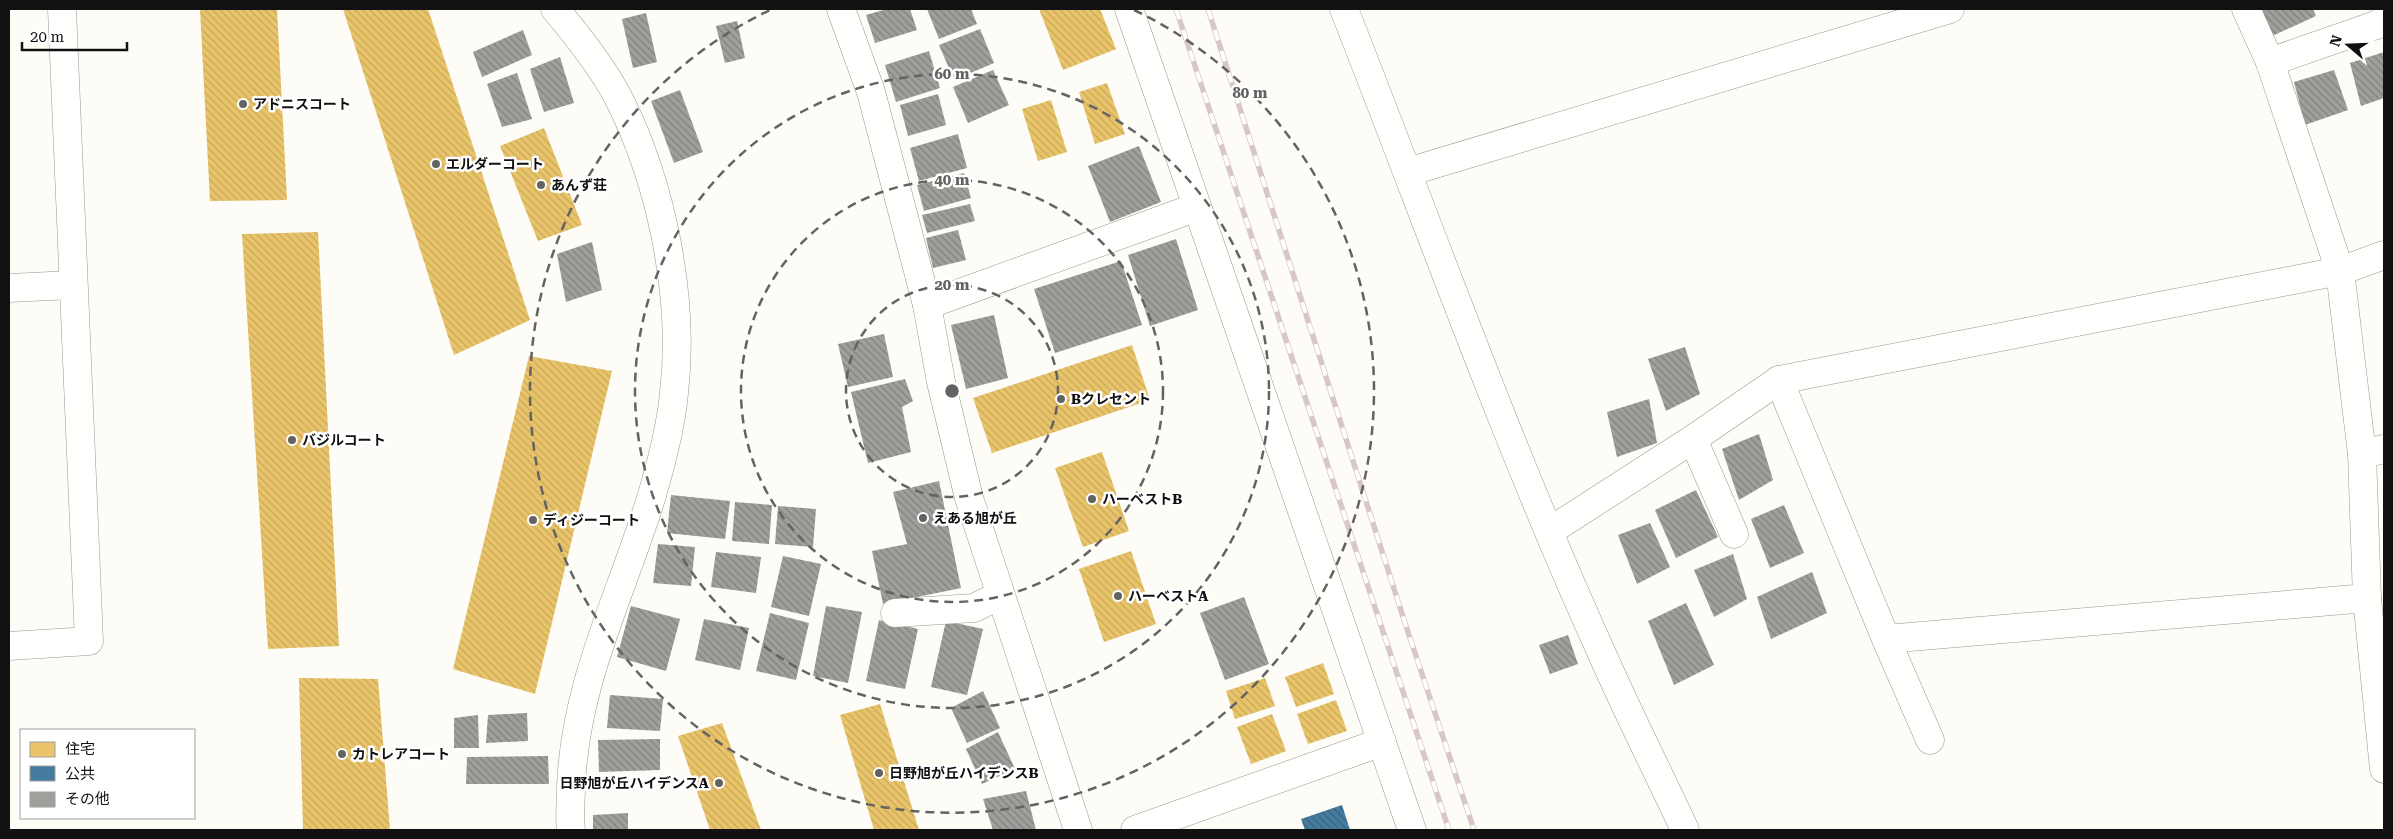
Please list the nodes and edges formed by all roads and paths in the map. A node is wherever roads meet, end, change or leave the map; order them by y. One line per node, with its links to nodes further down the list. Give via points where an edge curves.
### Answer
1 (62, 9): 14 (street)
2 (555, 9): 30 (street, via 619,99 639,144 654,191 670,263 676,322 675,391 668,437 652,495 596,649 582,702 572,765)
3 (841, 9): 16 (street, via 871,92)
4 (1129, 9): 11 (street)
5 (1344, 9): 10 (street)
6 (1950, 9): 10 (street)
7 (2246, 9): 9 (street)
8 (2384, 19): 9 (street, via 2379,24)
9 (2270, 62): 13 (street)
10 (1408, 172): 20 (street)
11 (1197, 207): 16 (street); 28 (street)
12 (2384, 255): 13 (street)
13 (2340, 270): 17 (street); 19 (street)
14 (72, 286): 15 (street); 26 (street, via 89,641)
15 (9, 288)
16 (928, 304): 22 (street, via 941,382 968,498)
17 (1779, 380): 18 (street); 25 (street)
18 (1693, 439): 20 (street); 21 (street)
19 (2373, 452): 23 (street)
20 (1550, 531): 34 (street, via 1603,656)
21 (1734, 534)
22 (1000, 595): 24 (street, via 974,608); 31 (street)
23 (2367, 598): 25 (street); 29 (street)
24 (895, 613)
25 (1886, 639): 27 (street)
26 (9, 646)
27 (1930, 740)
28 (1382, 742): 32 (street); 33 (street)
29 (2384, 769)
30 (570, 830)
31 (1078, 830)
32 (1135, 830)
33 (1412, 830)
34 (1685, 830)

